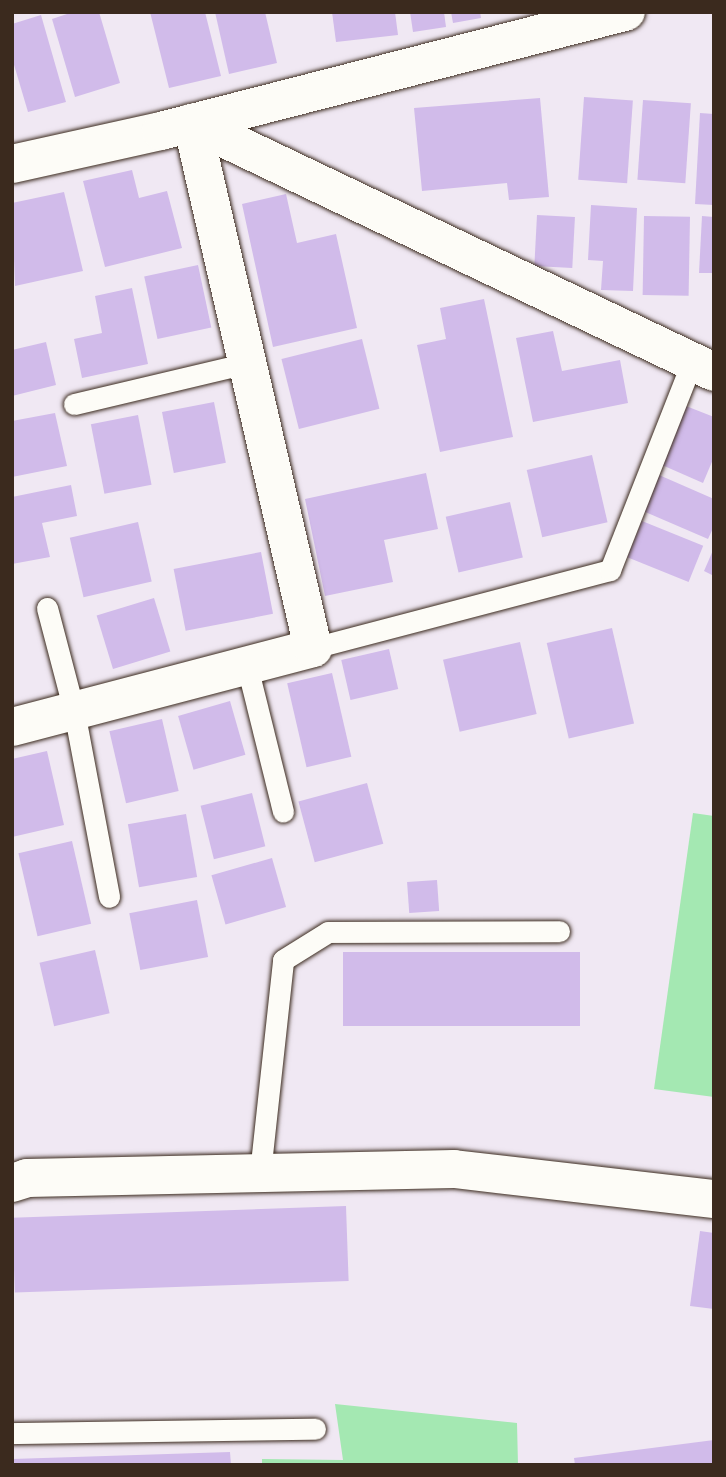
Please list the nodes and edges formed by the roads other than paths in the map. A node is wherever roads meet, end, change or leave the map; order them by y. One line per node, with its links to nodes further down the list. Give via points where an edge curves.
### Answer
1 (626, 12): 2 (street)
2 (192, 123): 3 (street); 4 (street); 5 (street)
3 (14, 158)
4 (247, 363): 6 (lane); 8 (street)
5 (703, 367): 8 (lane, via 610,570)
6 (74, 404)
7 (47, 608): 10 (lane)
8 (313, 648): 9 (street)
9 (247, 666): 10 (street); 12 (lane)
10 (74, 712): 11 (street); 13 (lane)
11 (12, 727)
12 (283, 812)
13 (108, 897)
14 (559, 931): 15 (lane, via 328,932 283,960)
15 (260, 1173): 16 (street, via 27,1178); 17 (street, via 454,1169)
16 (12, 1183)
17 (714, 1199)
18 (315, 1429): 19 (lane)
19 (12, 1433)

